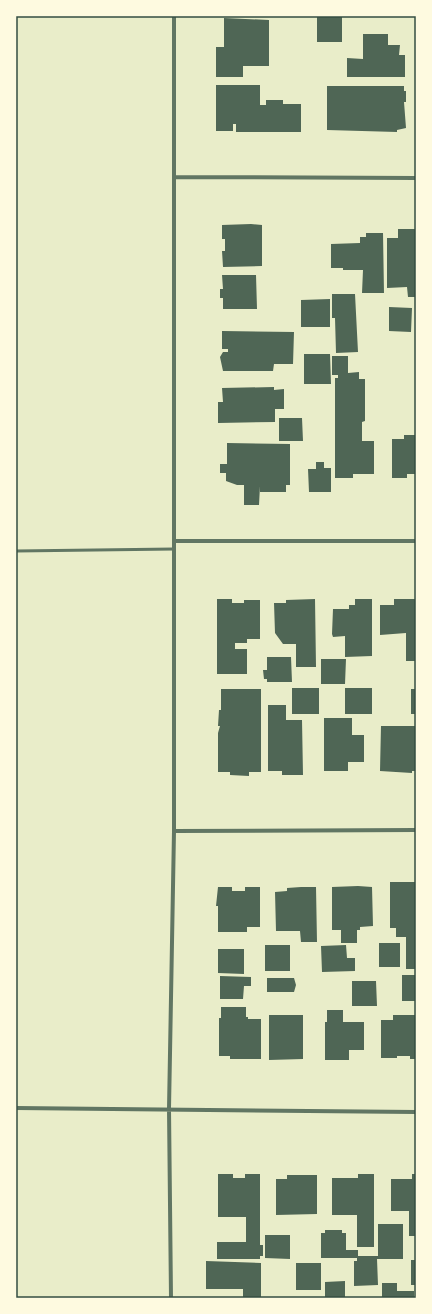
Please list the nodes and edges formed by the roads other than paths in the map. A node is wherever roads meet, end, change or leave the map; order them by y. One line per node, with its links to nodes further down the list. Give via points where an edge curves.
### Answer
1 (174, 16): 2 (street)
2 (174, 177): 3 (street); 5 (street)
3 (416, 178)
4 (416, 541): 5 (street)
5 (174, 542): 6 (street)
6 (174, 549): 7 (lane); 9 (street)
7 (16, 551)
8 (416, 830): 9 (street)
9 (174, 831): 11 (street)
10 (16, 1108): 11 (street)
11 (169, 1109): 12 (street); 13 (street)
12 (416, 1112)
13 (171, 1298)

